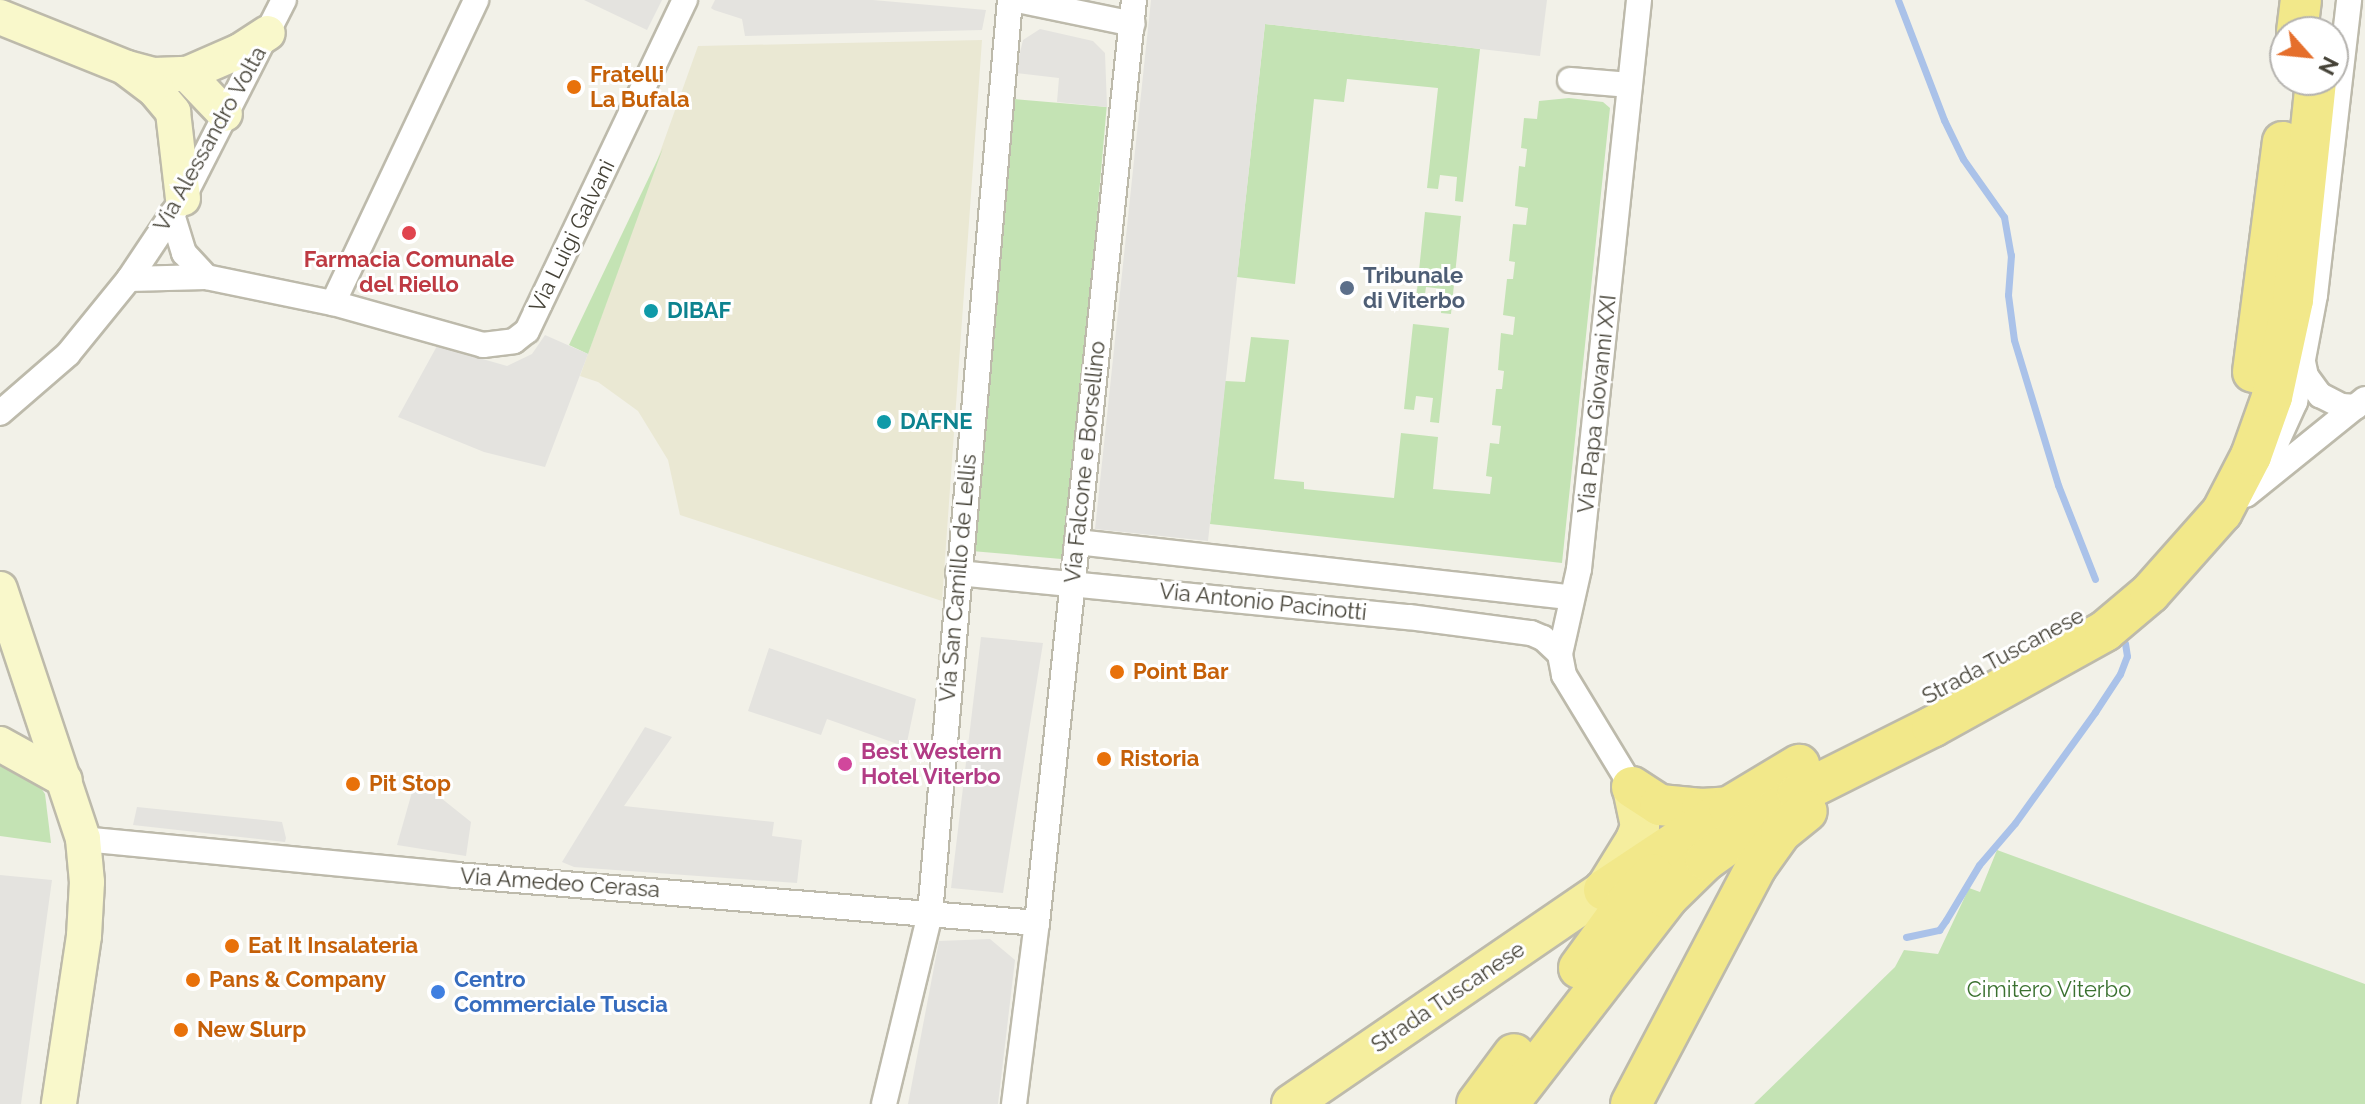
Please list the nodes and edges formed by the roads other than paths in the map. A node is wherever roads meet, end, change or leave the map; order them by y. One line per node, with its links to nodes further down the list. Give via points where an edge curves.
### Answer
1 (284, 0): 10 (street, Via Alessandro Volta)
2 (476, 0): 24 (street)
3 (685, 0): 24 (street, Via Luigi Galvani, via 527,331 506,344 483,345)
4 (1010, 0): 31 (street, Via San Camillo de Lellis)
5 (1017, 0): 8 (street)
6 (1639, 0): 14 (street, Via Papa Giovanni XXI)
7 (2349, 0): 25 (street, Strada Tuscanese)
8 (1133, 12): 29 (street, Via Falcone e Borsellino)
9 (0, 17): 11 (main road)
10 (268, 33): 12 (main road); 18 (street, Via Alessandro Volta)
11 (127, 68): 12 (main road, via 154,75); 17 (main road)
12 (187, 74): 18 (main road)
13 (1570, 80): 14 (street)
14 (1630, 85): 35 (street, Via Papa Giovanni XXI, via 1579,569)
15 (2289, 96): 44 (highway, Strada Tuscanese, via 2255,365 2226,447 2185,520 2142,566 2088,611)
16 (2314, 96): 28 (highway, Strada Tuscanese, via 2290,314)
17 (173, 112): 18 (main road); 19 (main road)
18 (225, 114): 19 (street, Via Alessandro Volta)
19 (178, 206): 20 (street, Via Alessandro Volta); 21 (street)
20 (148, 251): 21 (street); 23 (street, Via Alessandro Volta)
21 (184, 253): 22 (street)
22 (206, 277): 23 (street, Via Luigi Galvani); 24 (street, Via Luigi Galvani)
23 (129, 279): 27 (street, Via Alessandro Volta, via 48,374)
24 (333, 303)
25 (2303, 362): 26 (street, via 2320,395 2330,402); 28 (street, Strada Tuscanese, via 2286,425)
26 (2361, 403): 28 (street)
27 (0, 413)
28 (2244, 489): 40 (highway, Strada Tuscanese, via 2150,593 2105,631)
29 (1077, 542): 30 (street, Via Antonio Pacinotti); 33 (street, Via Falcone e Borsellino)
30 (1175, 552): 32 (street, Via Antonio Pacinotti); 34 (street)
31 (958, 573): 33 (street, Via Antonio Pacinotti); 47 (street, Via San Camillo de Lellis)
32 (1415, 577): 35 (street, Via Antonio Pacinotti); 37 (street)
33 (1072, 583): 34 (street, Via Antonio Pacinotti); 48 (street, Via Falcone e Borsellino)
34 (1170, 592): 37 (street, Via Antonio Pacinotti)
35 (1571, 597): 39 (street, Via Papa Giovanni XXI)
36 (3, 598): 38 (main road); 42 (main road)
37 (1409, 617): 39 (street, Via Antonio Pacinotti, via 1531,633)
38 (0, 653)
39 (1560, 654): 43 (street, via 1564,675)
40 (1932, 727): 50 (highway, via 1798,794 1706,860); 55 (highway, via 1781,832 1756,867)
41 (0, 744): 42 (main road)
42 (65, 780): 45 (main road)
43 (1632, 787): 44 (highway, via 1660,805 1702,809); 46 (main road, via 1640,826)
44 (1713, 817): 46 (highway); 50 (highway, via 1627,902)
45 (83, 839): 47 (street, Via Amedeo Cerasa); 51 (main road, via 84,936)
46 (1604, 890): 49 (main road, Strada Tuscanese)
47 (930, 914): 48 (street, Via Amedeo Cerasa); 52 (street, Via San Camillo de Lellis)
48 (1037, 923): 53 (street, Via Falcone e Borsellino)
49 (1329, 1089): 54 (main road, Strada Tuscanese)
50 (1490, 1100)
51 (59, 1104)
52 (884, 1104)
53 (1014, 1104)
54 (1291, 1104)
55 (1631, 1104)

